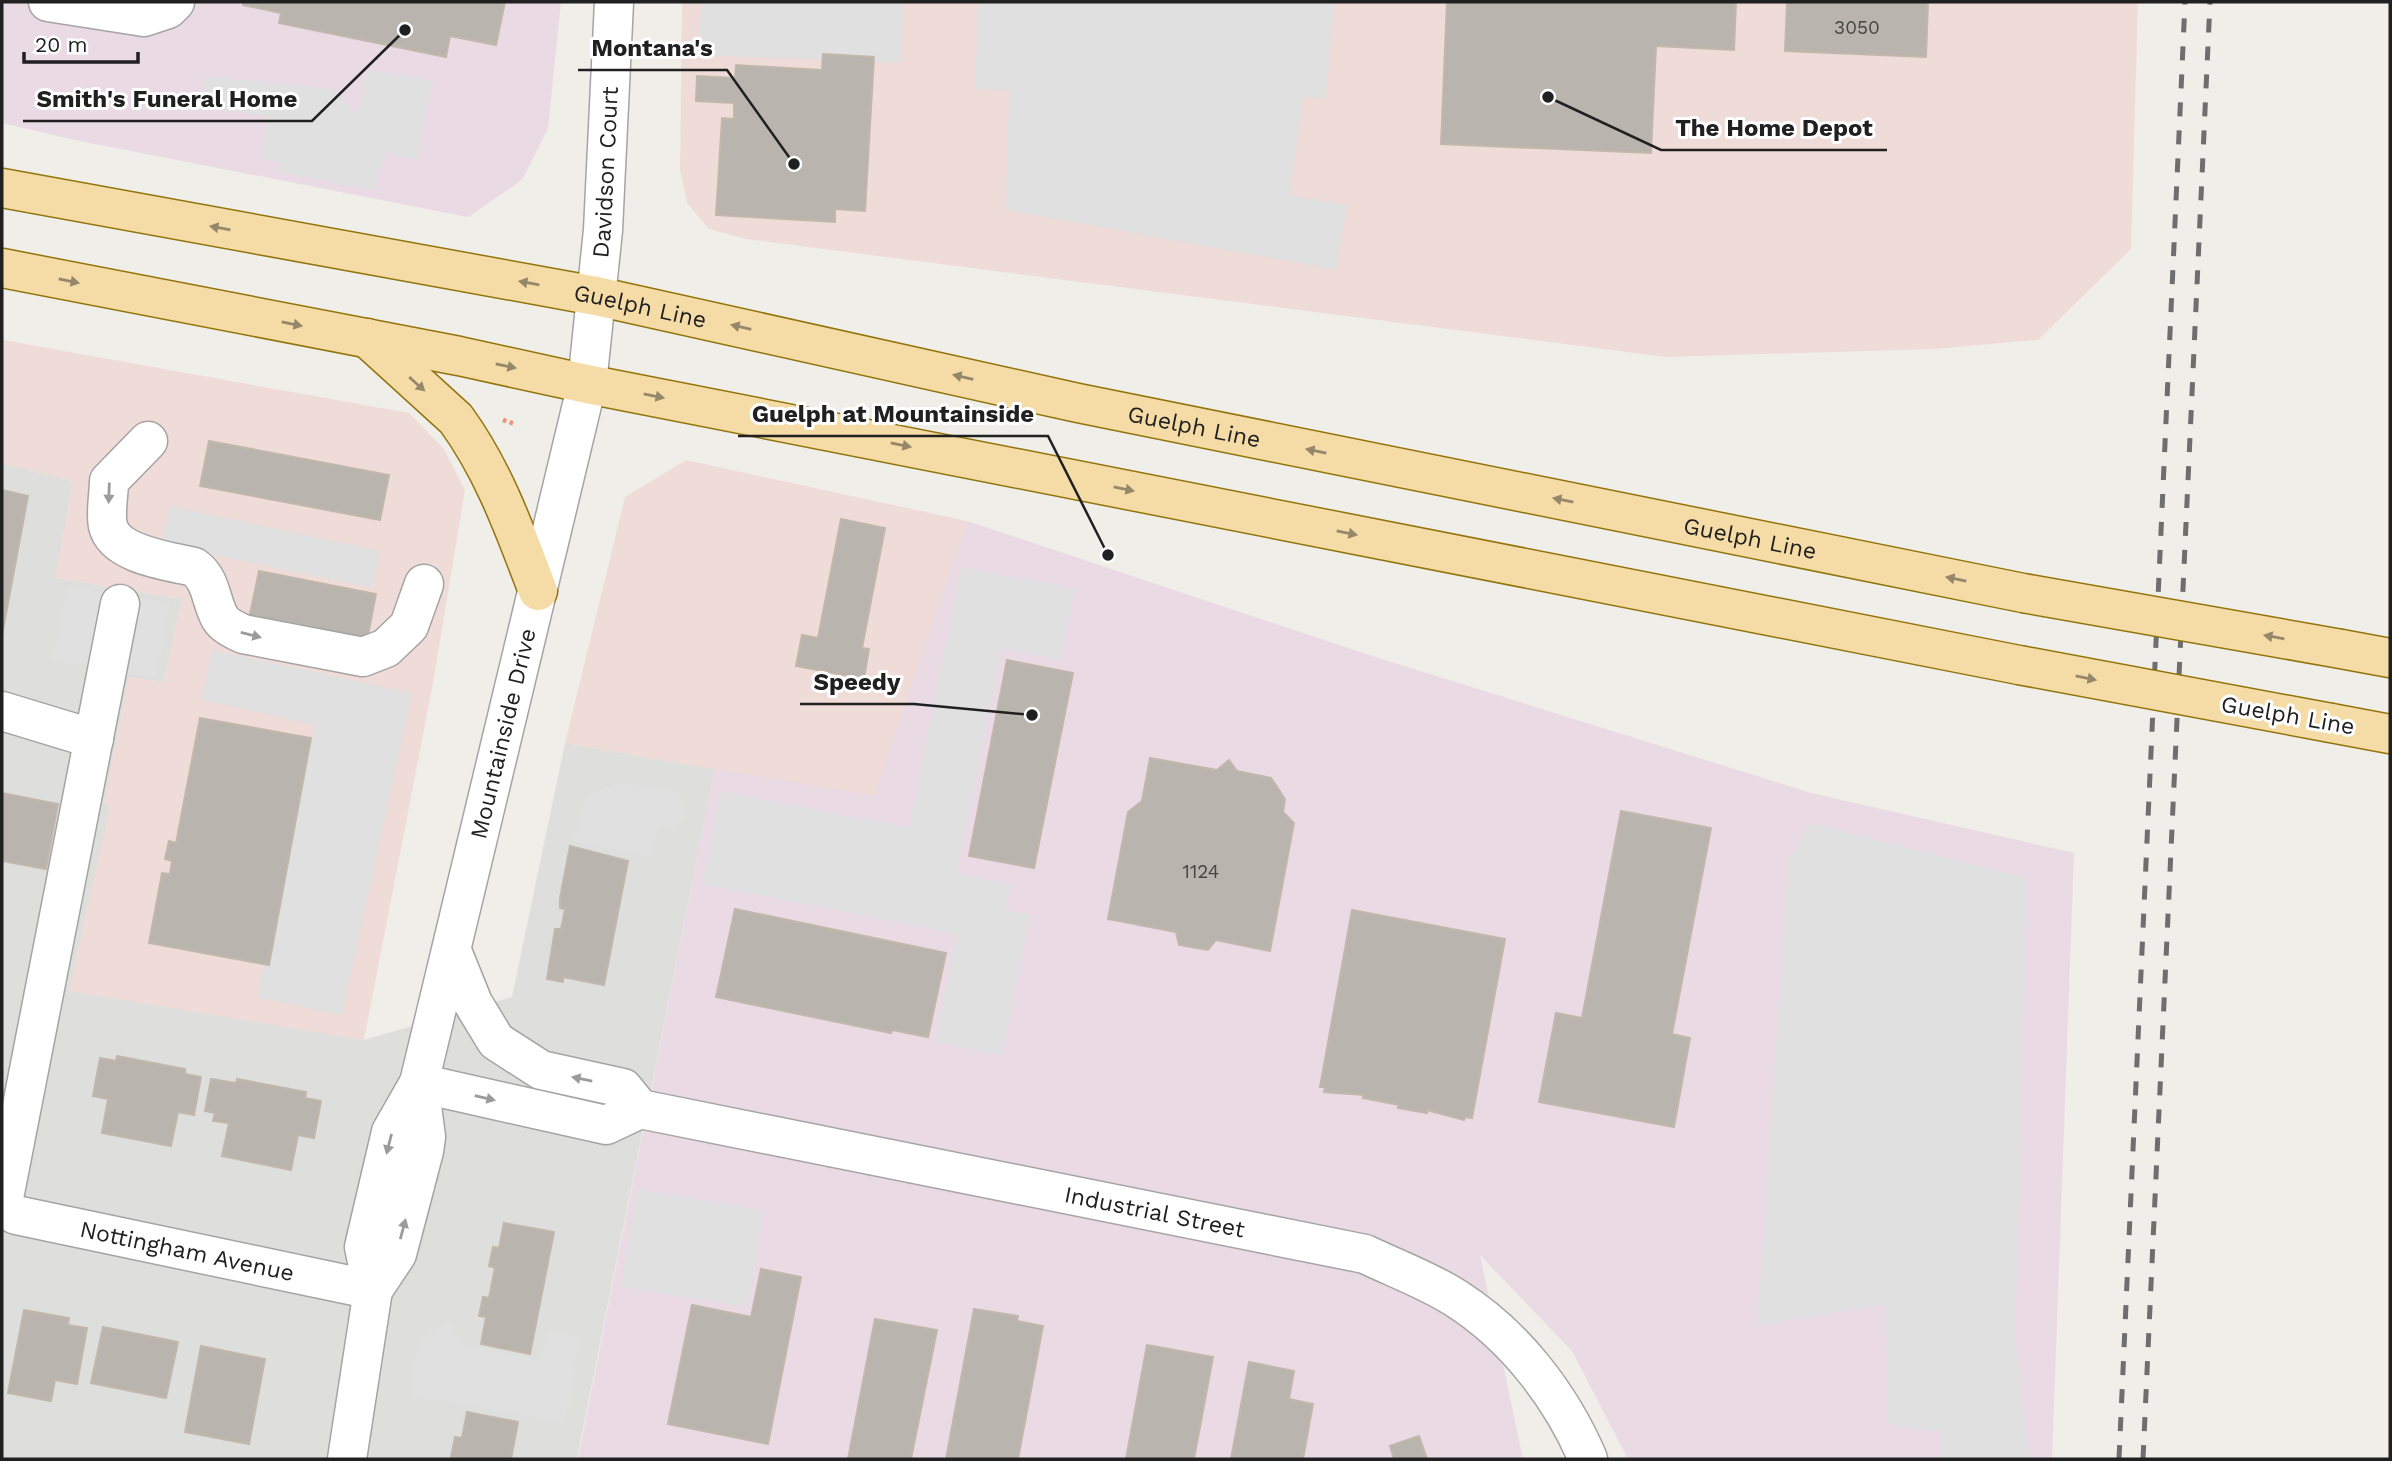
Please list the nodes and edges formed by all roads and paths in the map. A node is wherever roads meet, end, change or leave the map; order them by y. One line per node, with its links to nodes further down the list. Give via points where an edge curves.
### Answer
1 (48, 2): 2 (street, via 144,17)
2 (175, 2)
3 (614, 2): 6 (street, Davidson Court)
4 (2, 188): 6 (main road, Guelph Line, one-way to 4)
5 (2, 268): 7 (main road, Guelph Line, one-way to 7)
6 (596, 296): 8 (street, Davidson Court); 13 (main road, Guelph Line, one-way to 6, bridge, via 2023,593 1078,403)
7 (367, 338): 8 (main road, Guelph Line, one-way to 8); 11 (main road, one-way to 11, via 467,434 495,483)
8 (587, 384): 11 (street, Mountainside Drive); 15 (main road, Guelph Line, one-way to 15, bridge)
9 (148, 441): 10 (street, one-way to 10, via 109,481 108,526 128,550 194,567 203,574 220,618 230,628 363,657 386,648 409,626)
10 (424, 584)
11 (538, 591): 17 (street, Mountainside Drive)
12 (120, 604): 16 (street)
13 (2390, 658)
14 (2, 711): 16 (street)
15 (2390, 734)
16 (94, 739): 20 (street)
17 (452, 951): 18 (street, Mountainside Drive); 19 (street, one-way to 17, via 623,1088 541,1070 496,1041 473,1003)
18 (419, 1083): 19 (street, one-way to 19, via 606,1125); 21 (street, Mountainside Drive, via 391,1132 364,1247)
19 (640, 1109): 23 (street, Industrial Street, via 1365,1254 1457,1298 1504,1337 1546,1384)
20 (2, 1207): 21 (street, Nottingham Avenue, via 16,1215)
21 (373, 1290): 22 (street, Mountainside Drive)
22 (347, 1459)
23 (1588, 1459)

